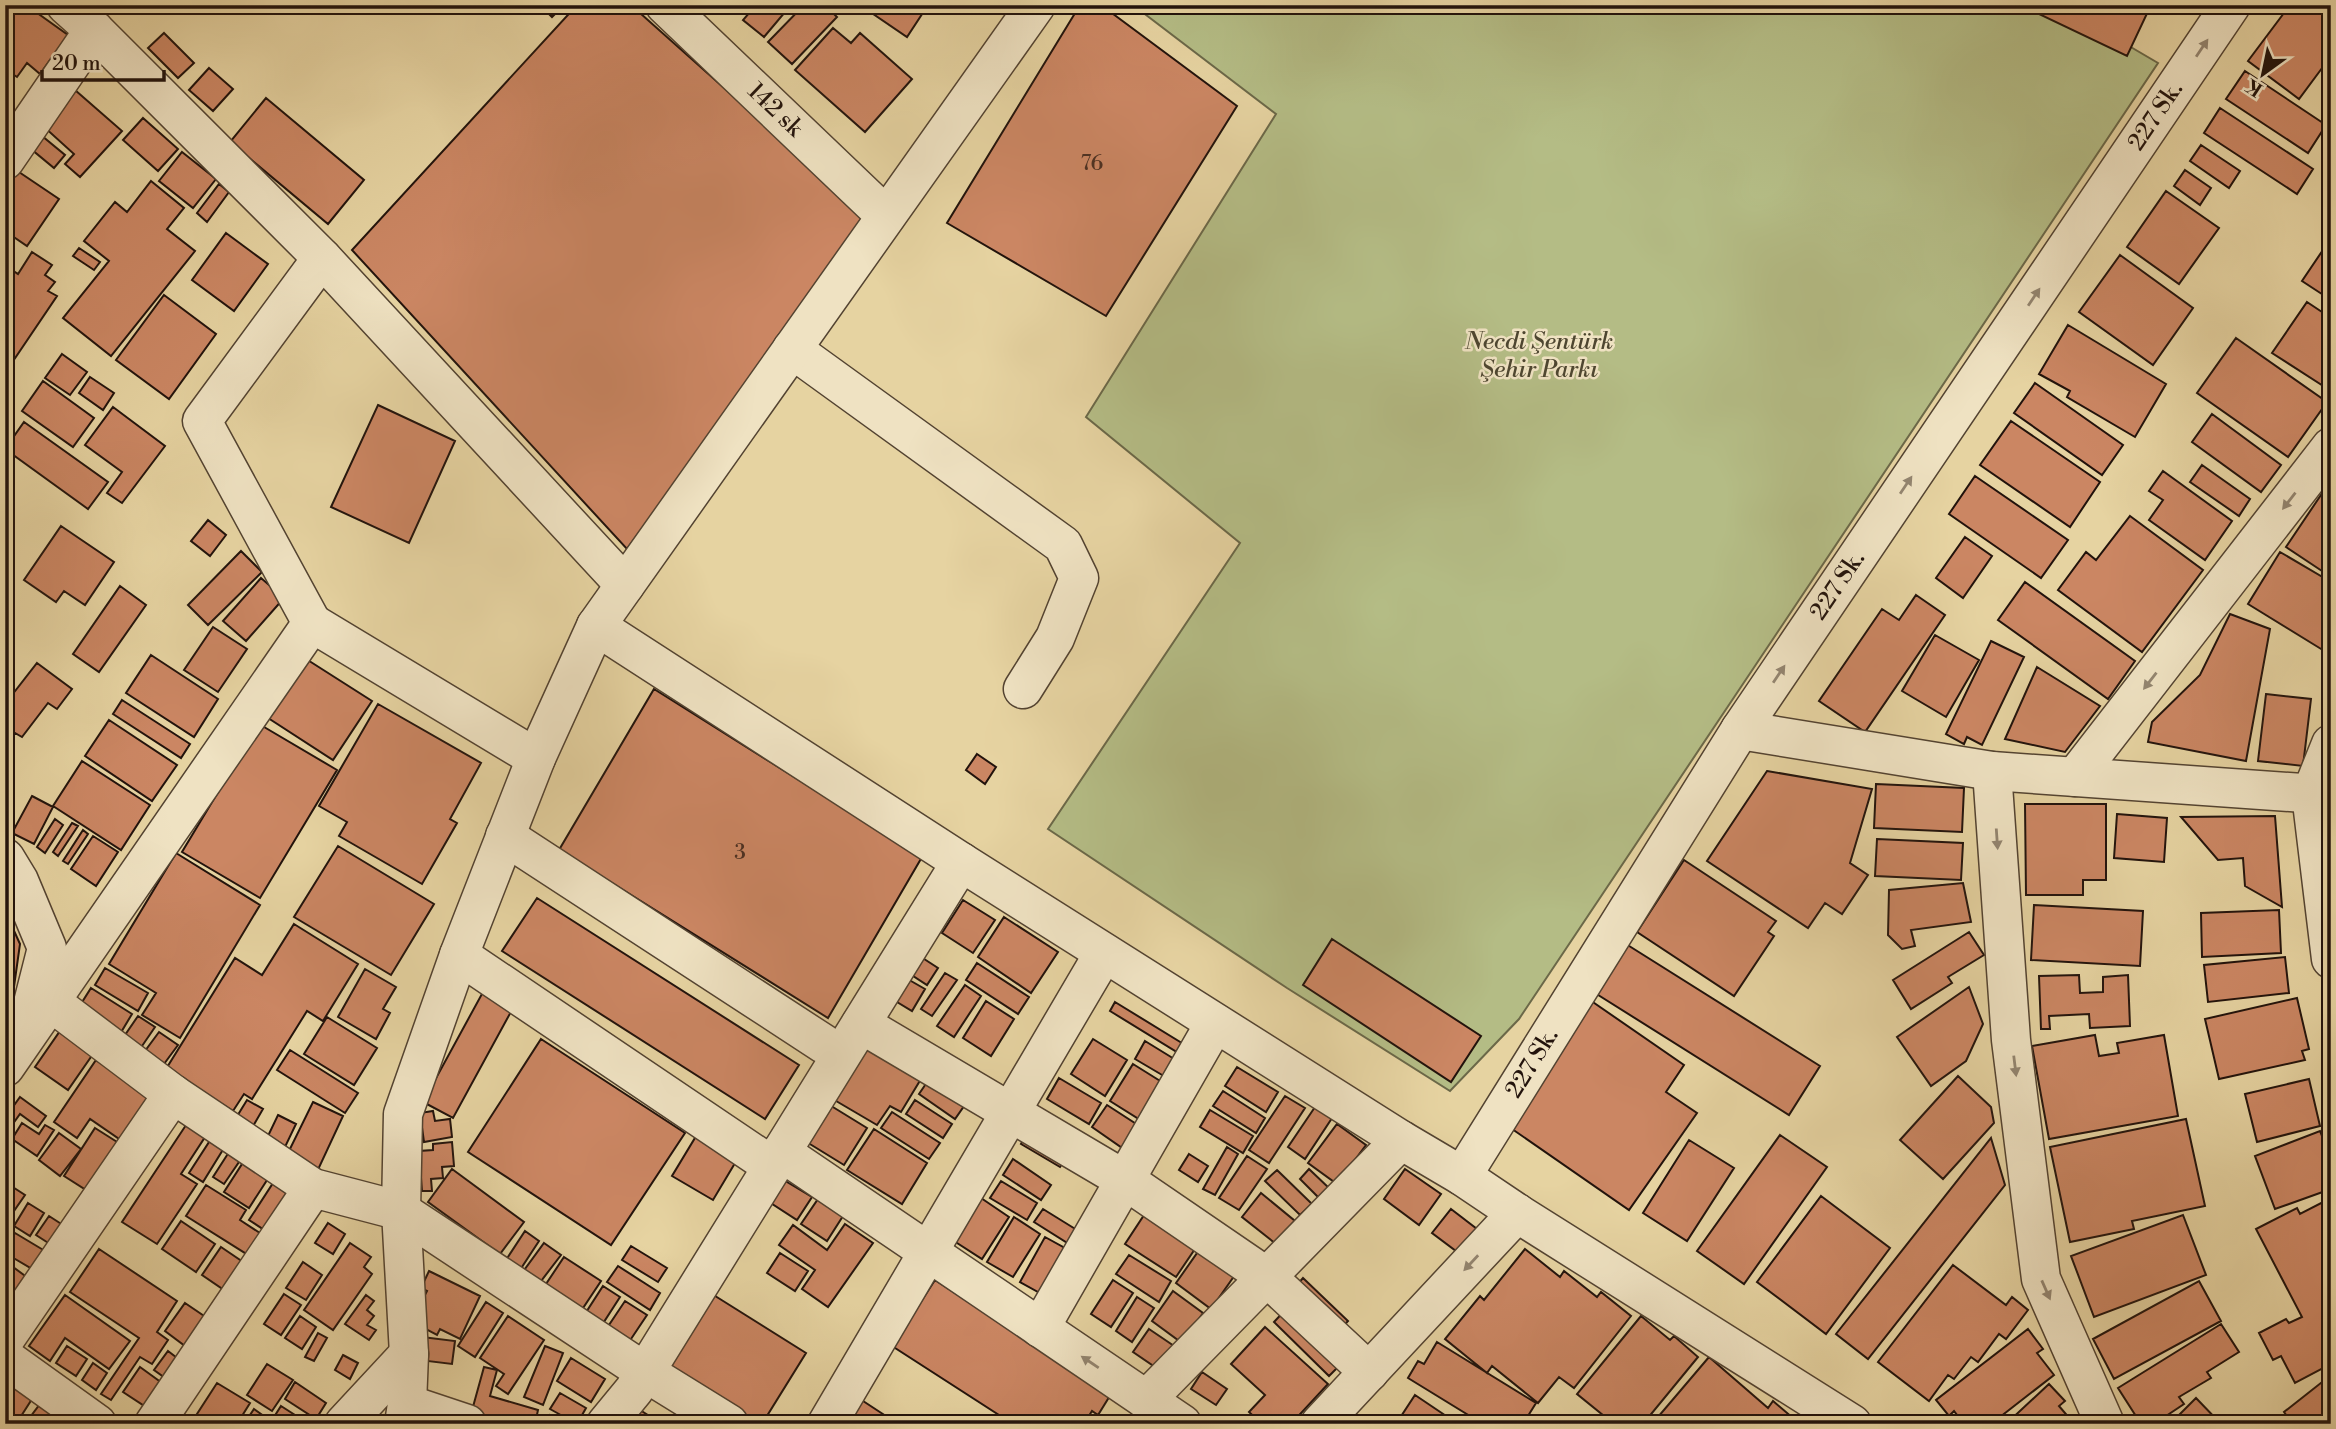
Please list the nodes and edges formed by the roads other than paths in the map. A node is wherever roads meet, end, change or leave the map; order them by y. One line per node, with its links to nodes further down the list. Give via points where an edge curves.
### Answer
1 (66, 5): 5 (street)
2 (665, 5): 7 (street, 142 sk)
3 (1036, 5): 7 (street)
4 (2231, 5): 15 (street, 227 Sk., one-way to 4)
5 (94, 30): 6 (street); 8 (street)
6 (5, 160)
7 (886, 216): 9 (street)
8 (322, 258): 11 (street); 12 (street, via 202,421)
9 (792, 349): 11 (street); 14 (street, via 1063,545 1079,578 1055,638)
10 (2331, 447): 19 (street, one-way to 19)
11 (625, 585): 13 (street)
12 (312, 623): 17 (street); 27 (street)
13 (596, 626): 17 (street); 23 (street)
14 (1023, 689)
15 (1740, 730): 18 (street); 36 (street, 227 Sk.)
16 (2331, 744): 20 (street)
17 (536, 758): 21 (street)
18 (1992, 771): 19 (street); 61 (street, one-way to 61, via 2011,1040 2041,1279)
19 (2075, 777): 20 (street)
20 (2321, 794): 26 (street)
21 (505, 836): 25 (street); 30 (street)
22 (5, 858): 31 (street, via 47,948)
23 (961, 862): 24 (street); 29 (street)
24 (1104, 953): 28 (street); 33 (street)
25 (459, 955): 35 (street); 39 (street, via 403,1114)
26 (2331, 959)
27 (51, 1002): 31 (street); 32 (street)
28 (1215, 1023): 34 (street); 37 (street)
29 (861, 1024): 33 (street); 35 (street)
30 (824, 1044)
31 (15, 1052)
32 (173, 1094): 38 (street); 44 (street)
33 (1010, 1114): 37 (street); 41 (street)
34 (1401, 1140): 36 (street); 42 (street)
35 (777, 1159): 41 (street); 47 (street)
36 (1462, 1176): 40 (street)
37 (1125, 1180): 42 (street); 43 (street)
38 (313, 1188): 39 (street); 52 (street)
39 (401, 1211): 45 (street); 47 (street)
40 (1517, 1213): 48 (street, one-way to 48); 60 (street)
41 (928, 1252): 43 (street); 57 (street)
42 (1267, 1277): 48 (street); 49 (street)
43 (1040, 1328): 49 (street, one-way to 43)
44 (5, 1339)
45 (409, 1353): 50 (street); 53 (street)
46 (5, 1358): 51 (street)
47 (645, 1372): 55 (street); 56 (street)
48 (1369, 1372): 59 (street)
49 (1146, 1399): 58 (street)
50 (406, 1414): 54 (street)
51 (97, 1424)
52 (154, 1424)
53 (344, 1424)
54 (467, 1424)
55 (606, 1424)
56 (729, 1424)
57 (827, 1424)
58 (1182, 1424)
59 (1320, 1424)
60 (1852, 1424)
61 (2105, 1424)

